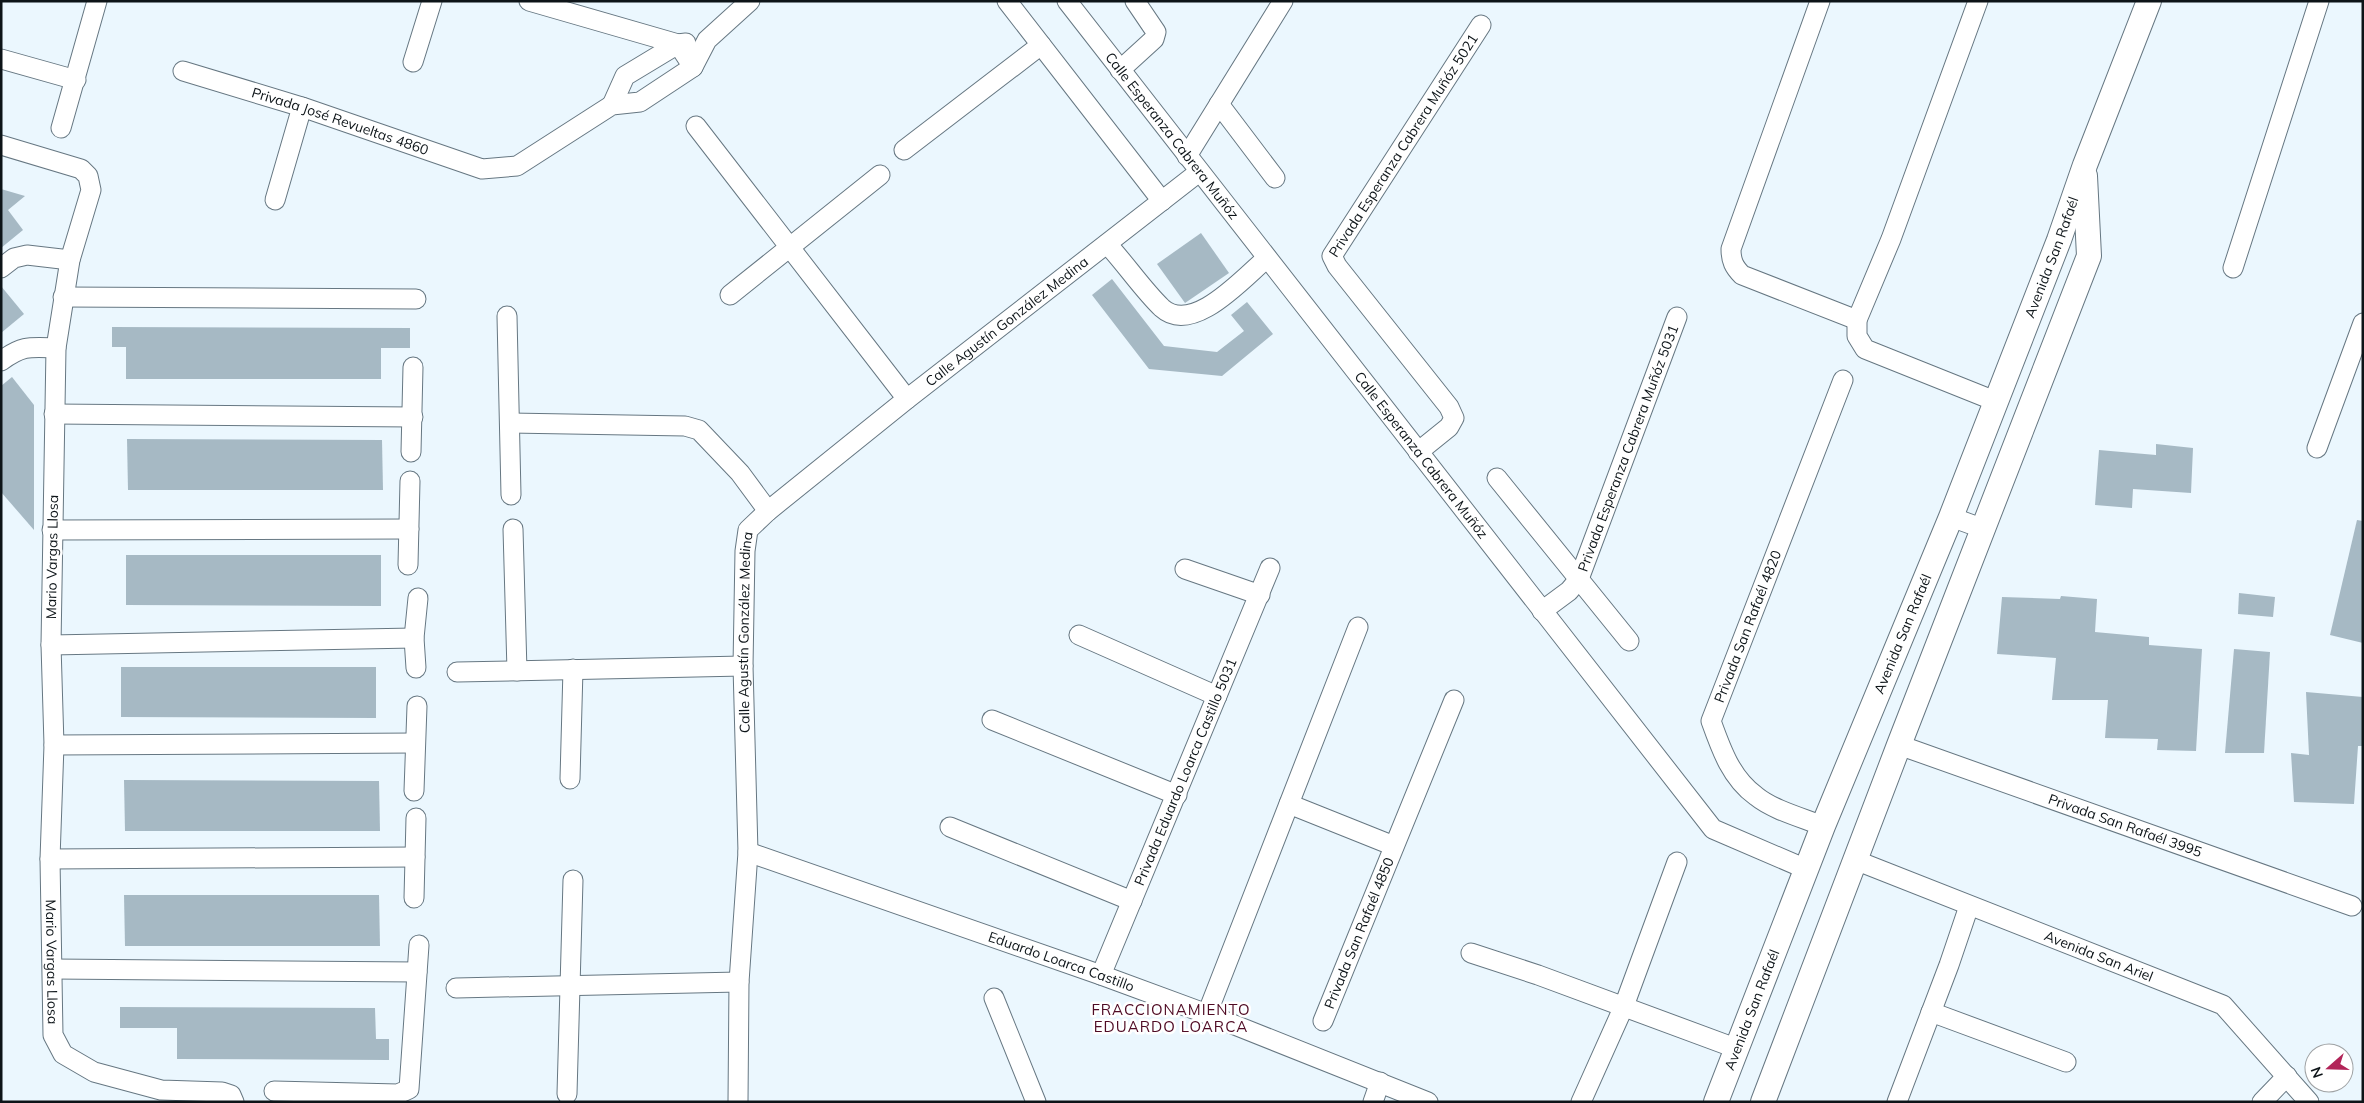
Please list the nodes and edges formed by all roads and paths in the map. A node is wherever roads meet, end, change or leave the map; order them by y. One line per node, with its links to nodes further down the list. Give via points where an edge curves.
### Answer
1 (97, 1): 22 (street)
2 (432, 1): 18 (street)
3 (529, 1): 15 (street)
4 (750, 1): 14 (street)
5 (1007, 1): 16 (street)
6 (1067, 1): 20 (street, Calle Esperanza Cabrera Muñóz)
7 (1135, 1): 20 (street, via 1156,32 1154,39)
8 (1284, 1): 23 (street)
9 (1820, 1): 48 (street, via 1731,249 1731,258 1742,276)
10 (1978, 1): 48 (street, via 1891,239)
11 (2149, 1): 31 (main road, Avenida San Rafaél)
12 (2319, 1): 42 (street)
13 (1482, 25): 61 (street, Privada Esperanza Cabrera Muñóz 5021, via 1332,256 1454,418 1449,427)
14 (707, 40): 15 (street); 19 (street)
15 (678, 44): 19 (street); 24 (street, via 625,76)
16 (1041, 45): 29 (street); 36 (street)
17 (1, 59): 22 (street)
18 (413, 62)
19 (693, 67): 24 (street, via 640,102)
20 (1120, 70): 30 (street, Calle Esperanza Cabrera Muñóz)
21 (184, 71): 25 (street, Privada José Revueltas 4860)
22 (76, 80): 27 (street)
23 (1219, 104): 30 (street); 34 (street)
24 (612, 105): 25 (street, Privada José Revueltas 4860, via 517,166 482,169)
25 (302, 108): 35 (street)
26 (696, 126): 38 (street)
27 (61, 128)
28 (1, 145): 40 (street, Mario Vargas Llosa, via 81,169 88,176 91,190)
29 (904, 150)
30 (1187, 156): 32 (street, Calle Esperanza Cabrera Muñóz)
31 (2085, 165): 55 (main road, Avenida San Rafaél); 69 (main road, Avenida San Rafaél, via 2089,256)
32 (1199, 172): 36 (street, Calle Agustín González Medina); 39 (street, Calle Esperanza Cabrera Muñóz)
33 (880, 174): 38 (street)
34 (1275, 178)
35 (275, 200)
36 (1162, 201): 37 (street, Calle Agustín González Medina)
37 (1107, 244): 39 (street, via 1163,309 1184,317 1206,309); 54 (street, Calle Agustín González Medina)
38 (790, 248): 43 (street); 54 (street)
39 (1267, 258): 61 (street, Calle Esperanza Cabrera Muñóz)
40 (70, 260): 41 (street, via 27,256 14,258); 44 (street, Mario Vargas Llosa)
41 (1, 268)
42 (2233, 268)
43 (730, 295)
44 (64, 297): 45 (street); 50 (street, Mario Vargas Llosa)
45 (416, 299)
46 (507, 316): 58 (street)
47 (1677, 317): 74 (street, Privada Esperanza Cabrera Muñóz 5031)
48 (1856, 320): 55 (street, via 1857,336 1865,349)
49 (2363, 324): 59 (street)
50 (56, 348): 51 (street, via 26,347); 56 (street, Mario Vargas Llosa)
51 (1, 361)
52 (413, 367): 57 (street)
53 (1843, 380): 100 (street, Privada San Rafaél 4820, via 1711,721 1724,757 1756,797)
54 (908, 399): 65 (street, Calle Agustín González Medina)
55 (1995, 401): 66 (main road, Avenida San Rafaél)
56 (54, 414): 57 (street); 70 (street, Mario Vargas Llosa)
57 (413, 417): 60 (street)
58 (510, 423): 64 (street); 65 (street, via 684,426 699,430 740,473)
59 (2317, 448)
60 (411, 452)
61 (1418, 452): 77 (street, Calle Esperanza Cabrera Muñóz)
62 (1497, 478): 74 (street, Privada Esperanza Cabrera Muñóz 5031)
63 (410, 481): 67 (street)
64 (512, 495)
65 (768, 511): 83 (street, Calle Agustín González Medina, via 748,530)
66 (1952, 516): 69 (street); 100 (main road, Avenida San Rafaél)
67 (409, 529): 70 (street); 71 (street)
68 (513, 529): 86 (street)
69 (1984, 529): 93 (main road, Avenida San Rafaél)
70 (52, 530): 82 (street, Mario Vargas Llosa)
71 (408, 565)
72 (1270, 568): 75 (street, Privada Eduardo Loarca Castillo 5031)
73 (1185, 569): 75 (street)
74 (1578, 579): 77 (street, Privada Esperanza Cabrera Muñóz 5031, via 1569,591); 81 (street, Privada Esperanza Cabrera Muñóz 5031)
75 (1260, 596): 88 (street, Privada Eduardo Loarca Castillo 5031)
76 (418, 598): 80 (street)
77 (1542, 611): 108 (street, Calle Esperanza Cabrera Muñóz, via 1713,830)
78 (1358, 627): 98 (street)
79 (1079, 634): 88 (street)
80 (414, 638): 82 (street); 84 (street)
81 (1629, 641)
82 (51, 645): 94 (street, Mario Vargas Llosa)
83 (743, 666): 85 (street); 103 (street, Calle Agustín González Medina)
84 (416, 668)
85 (573, 669): 86 (street); 95 (street)
86 (517, 671): 87 (street)
87 (456, 672)
88 (1216, 696): 97 (street, Privada Eduardo Loarca Castillo 5031)
89 (1454, 700): 102 (street, Privada San Rafaél 4850)
90 (417, 706): 92 (street)
91 (992, 720): 97 (street)
92 (415, 743): 94 (street); 96 (street)
93 (1898, 745): 106 (main road, Avenida San Rafaél); 113 (street, Privada San Rafaél 3995)
94 (54, 746): 105 (street, Mario Vargas Llosa)
95 (570, 779)
96 (414, 790)
97 (1177, 795): 111 (street, Privada Eduardo Loarca Castillo 5031)
98 (1290, 804): 102 (street, Privada San Rafaél 4850); 125 (street)
99 (416, 818): 104 (street)
100 (1823, 826): 108 (main road, Avenida San Rafaél)
101 (950, 827): 111 (street)
102 (1394, 846): 126 (street, Privada San Rafaél 4850)
103 (748, 852): 118 (street, Eduardo Loarca Castillo); 119 (street, Calle Agustín González Medina)
104 (415, 857): 105 (street); 110 (street)
105 (50, 859): 116 (street, Mario Vargas Llosa)
106 (1855, 860): 112 (street, Avenida San Ariel); 140 (main road, Avenida San Rafaél)
107 (1676, 862): 123 (street)
108 (1806, 869): 127 (main road, Avenida San Rafaél)
109 (573, 880): 120 (street)
110 (414, 898)
111 (1132, 901): 118 (street, Privada Eduardo Loarca Castillo 5031)
112 (1969, 906): 124 (street); 129 (street, Avenida San Ariel, via 2224,1004)
113 (2352, 906)
114 (419, 945): 117 (street)
115 (1471, 953): 123 (street)
116 (53, 969): 117 (street); 133 (street, Mario Vargas Llosa, via 53,1035 63,1054 94,1072 161,1090 222,1092 231,1095)
117 (417, 972): 131 (street, via 409,1089 398,1094)
118 (1101, 975): 125 (street, Eduardo Loarca Castillo)
119 (739, 982): 120 (street); 134 (street, Calle Agustín González Medina)
120 (570, 985): 121 (street); 132 (street)
121 (456, 988)
122 (994, 998): 135 (street)
123 (1624, 1006): 127 (street); 138 (street)
124 (1931, 1012): 128 (street); 141 (street)
125 (1207, 1014): 130 (street, Eduardo Loarca Castillo)
126 (1323, 1021)
127 (1738, 1049): 139 (main road, Avenida San Rafaél)
128 (2066, 1062)
129 (2287, 1076): 142 (street); 143 (street, Avenida San Ariel)
130 (1380, 1082): 136 (street); 137 (street, Eduardo Loarca Castillo)
131 (274, 1091)
132 (567, 1094)
133 (234, 1102)
134 (738, 1102)
135 (1036, 1102)
136 (1374, 1102)
137 (1428, 1102)
138 (1581, 1102)
139 (1716, 1102)
140 (1763, 1102)
141 (1897, 1102)
142 (2262, 1102)
143 (2309, 1102)

